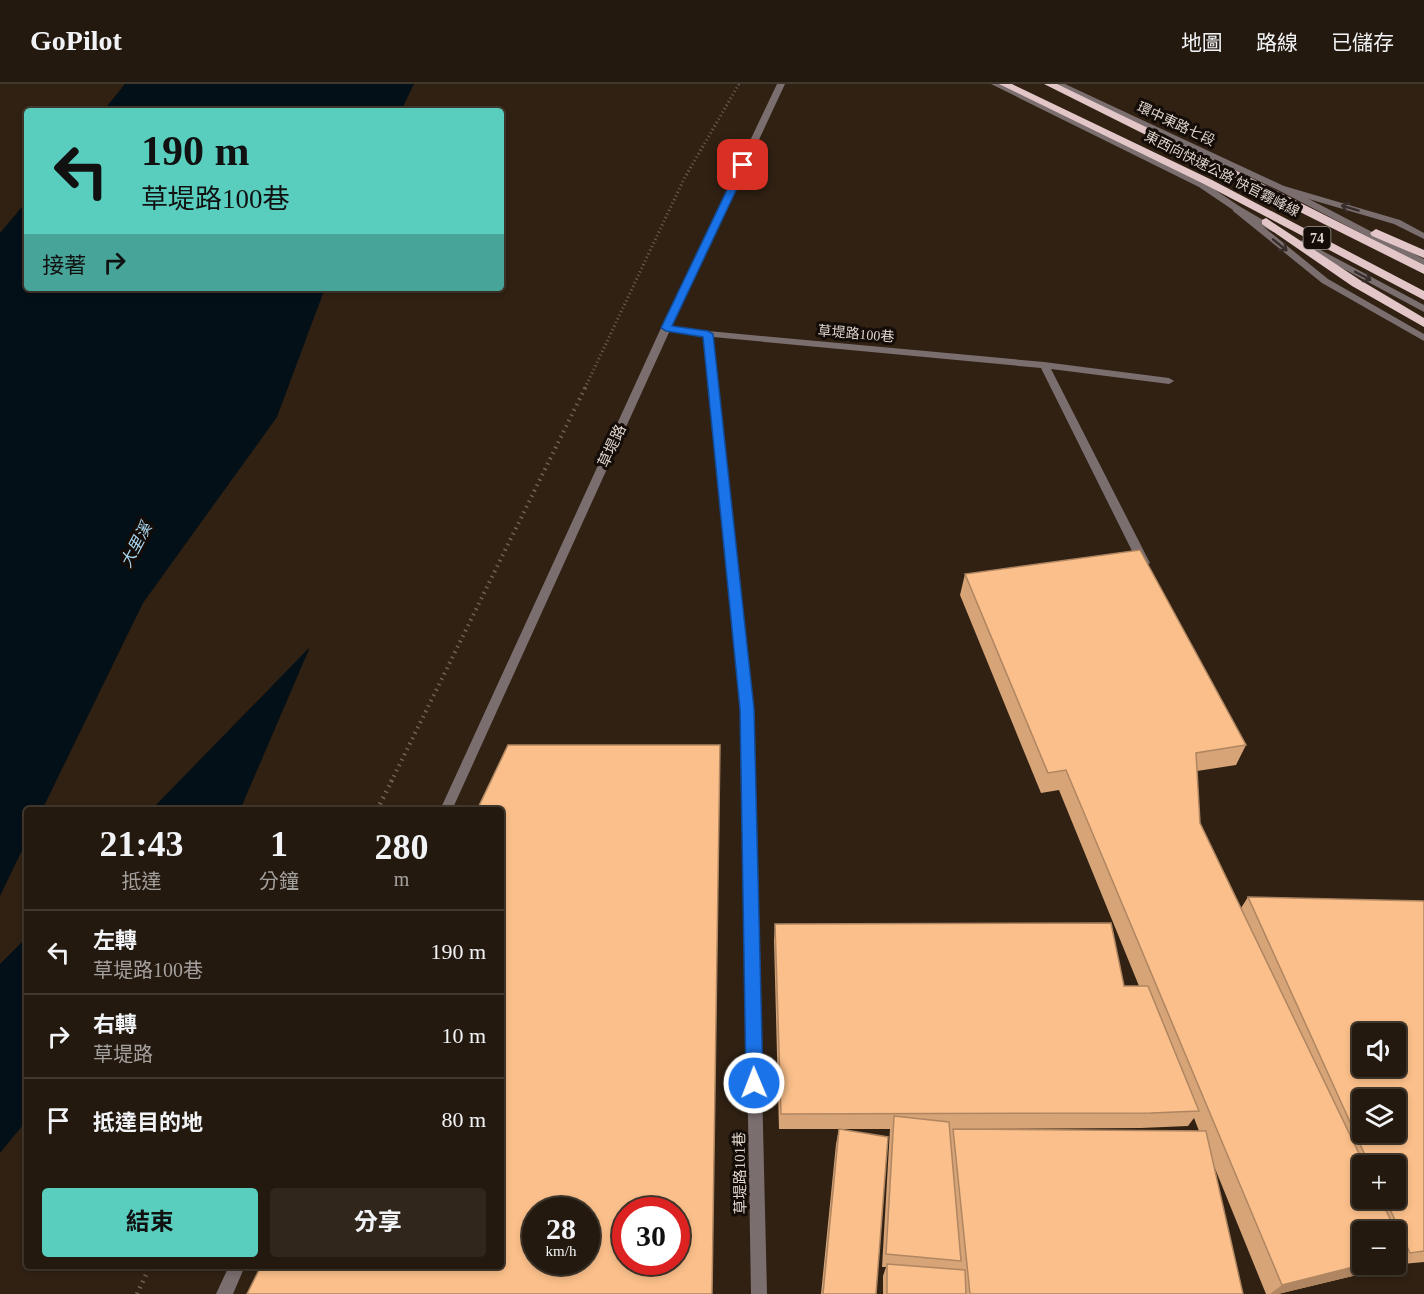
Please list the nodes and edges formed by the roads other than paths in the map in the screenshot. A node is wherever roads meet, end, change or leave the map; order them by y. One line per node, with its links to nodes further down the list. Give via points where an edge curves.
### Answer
1 (781, 84): 17 (street, 草堤路)
2 (995, 84): 9 (street, via 1202,185)
3 (1004, 84): 7 (highway, 東西向快速公路 快官霧峰線 / 74)
4 (1049, 84): 6 (highway, 東西向快速公路 快官霧峰線 / 74)
5 (1059, 84): 8 (street, 環中東路七段)
6 (1232, 171): 11 (highway); 13 (highway, 東西向快速公路 快官霧峰線 / 74)
7 (1208, 182): 14 (highway, 東西向快速公路 快官霧峰線 / 74); 16 (highway, via 1356,283)
8 (1281, 188): 10 (street, 環中東路七段, one-way to 8, via 1397,222); 12 (street, 環中東路七段)
9 (1236, 208): 15 (street, one-way to 15); 19 (street, one-way to 19, via 1325,281)
10 (1424, 236)
11 (1424, 254)
12 (1424, 263)
13 (1424, 270)
14 (1424, 296)
15 (1424, 309)
16 (1424, 323)
17 (666, 328): 18 (street, 草堤路100巷); 23 (street, 草堤路)
18 (708, 334): 20 (street, 草堤路100巷); 26 (street, 草堤路101巷, via 747,709)
19 (1424, 338)
20 (1044, 365): 21 (street, 草堤路100巷); 22 (street)
21 (1169, 381)
22 (1146, 567)
23 (447, 807)
24 (236, 1269): 25 (street)
25 (224, 1294)
26 (759, 1294)

